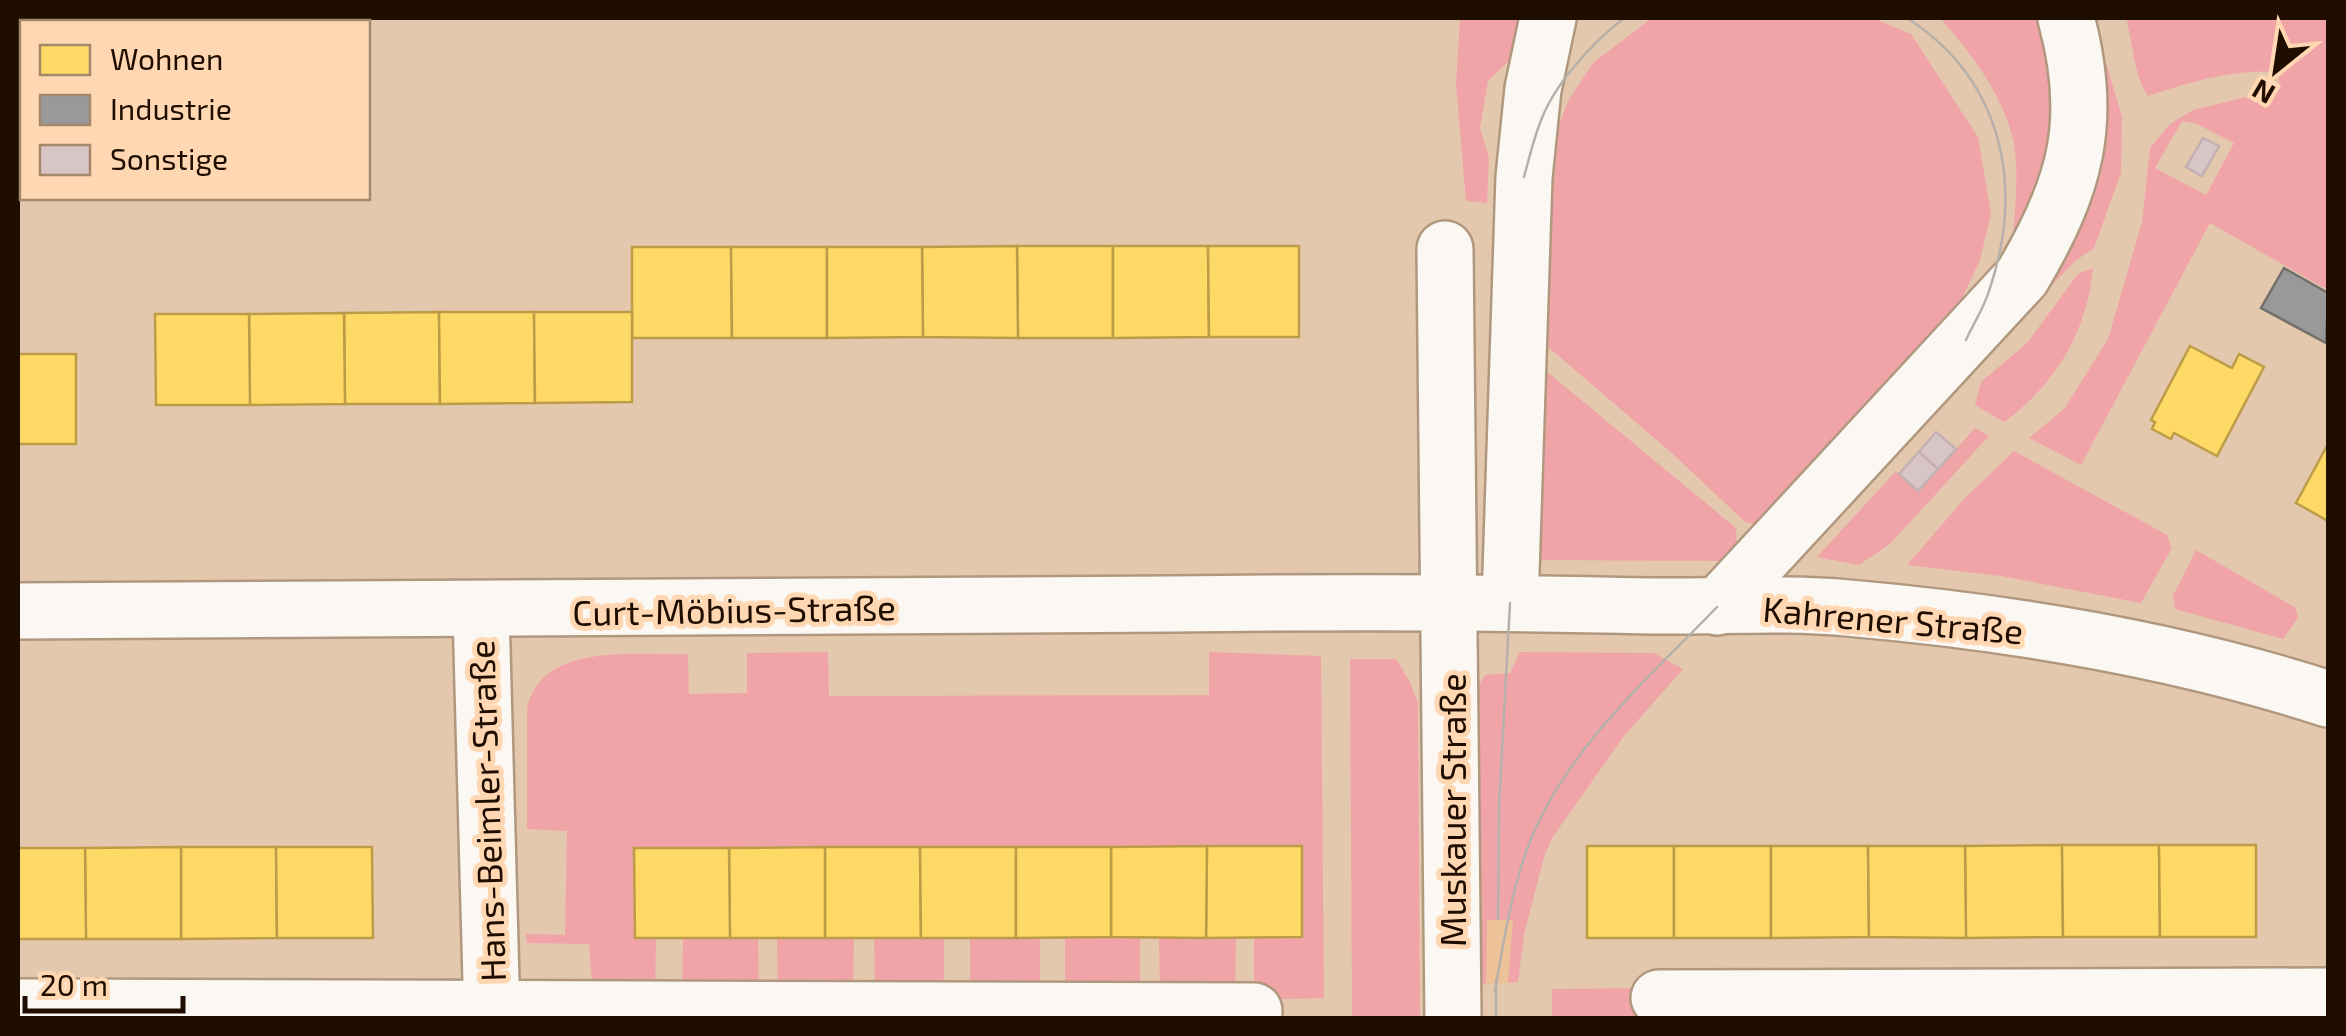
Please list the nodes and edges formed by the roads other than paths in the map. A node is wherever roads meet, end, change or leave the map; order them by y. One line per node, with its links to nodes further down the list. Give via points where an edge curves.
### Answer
1 (1548, 18): 5 (street, via 1532,89 1524,177)
2 (2066, 18): 6 (street, via 2081,108 2076,153 2051,229 2000,302)
3 (1446, 249): 4 (street, Muskauer Straße)
4 (1450, 602): 5 (street, Kahrener Straße); 8 (street, Curt-Möbius-Straße); 17 (street, Muskauer Straße)
5 (1510, 603): 6 (street, Kahrener Straße)
6 (1717, 606): 9 (street, Kahrener Straße, via 1845,608 2017,628 2263,679)
7 (18, 610): 8 (street, Curt-Möbius-Straße)
8 (481, 612): 16 (street, Hans-Beimler-Straße)
9 (2328, 699)
10 (2328, 976): 12 (street)
11 (1659, 998): 14 (street)
12 (2328, 999): 14 (street)
13 (18, 1007): 16 (street, Hans-Beimler-Straße)
14 (1766, 1008)
15 (1254, 1012): 16 (street)
16 (492, 1014)
17 (1452, 1018)

